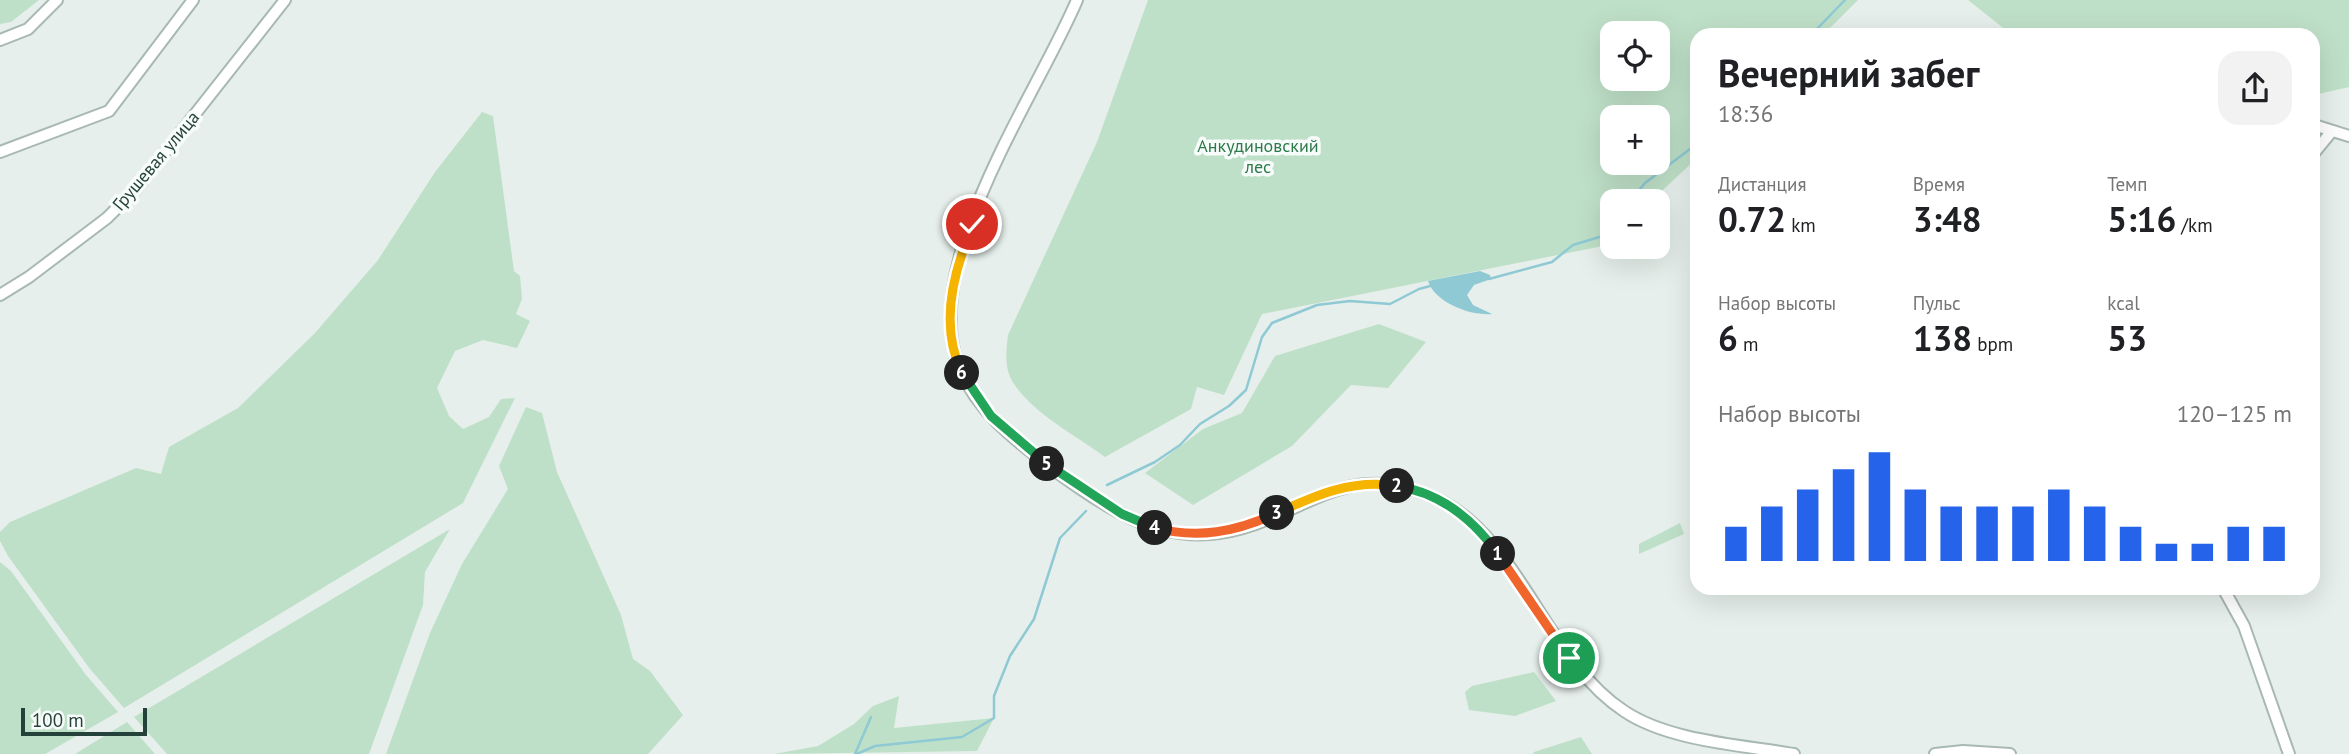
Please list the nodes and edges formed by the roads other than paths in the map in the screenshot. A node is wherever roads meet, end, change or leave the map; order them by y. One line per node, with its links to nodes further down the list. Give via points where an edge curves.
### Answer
1 (57, 0): 5 (street, via 28,29)
2 (193, 0): 10 (street, via 109,111)
3 (285, 0): 11 (street, Грушевая улица, via 136,189 107,218)
4 (1077, 0): 13 (street, via 988,184 952,289 954,351 966,380 991,416 1030,451 1102,502 1138,522 1172,532 1224,532 1356,484 1402,487 1439,499 1475,525 1582,674 1624,712 1685,734)
5 (0, 40)
6 (2320, 127): 7 (street)
7 (2332, 131): 8 (street); 9 (street)
8 (2349, 136)
9 (2320, 146)
10 (0, 152)
11 (0, 295)
12 (2227, 595): 16 (street, via 2244,626)
13 (1794, 754)
14 (1936, 754): 15 (street)
15 (2010, 754)
16 (2289, 754)

